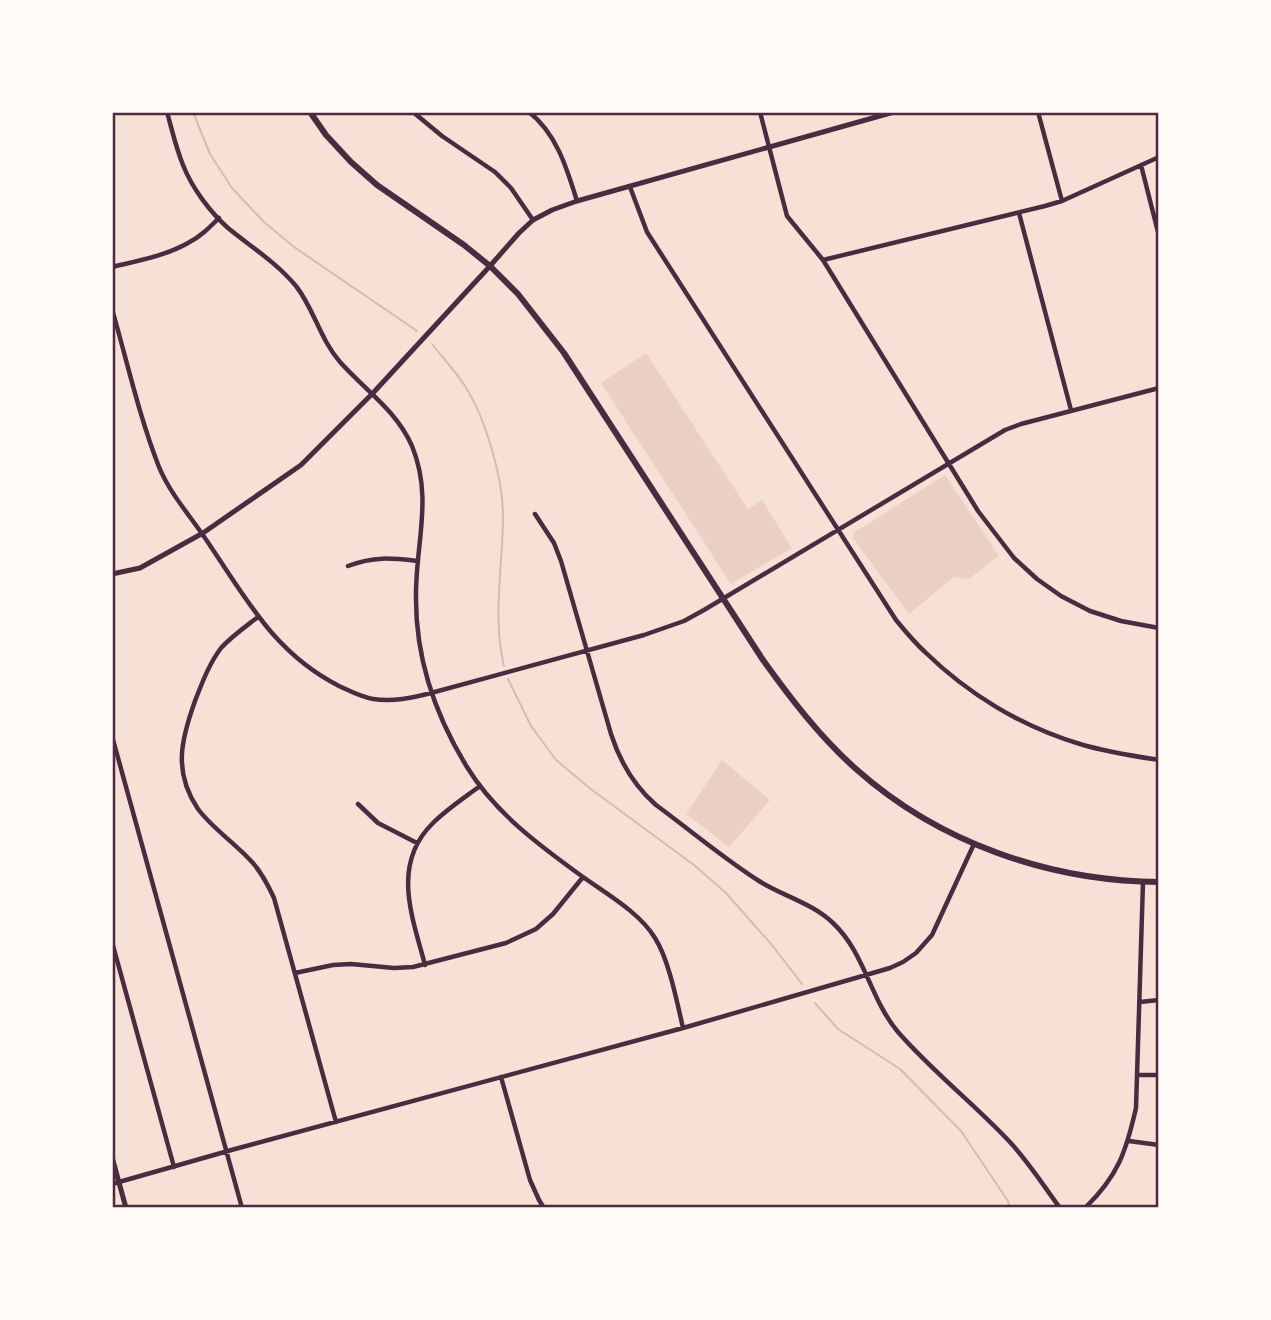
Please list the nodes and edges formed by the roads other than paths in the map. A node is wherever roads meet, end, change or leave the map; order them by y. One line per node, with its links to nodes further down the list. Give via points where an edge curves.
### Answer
1 (167, 112): 15 (street, via 183,166)
2 (310, 112): 20 (main road, via 326,135 377,185)
3 (413, 112): 16 (street, via 495,172)
4 (760, 112): 8 (street)
5 (894, 112): 8 (street)
6 (1038, 112): 13 (street)
7 (532, 113): 12 (street, via 559,150)
8 (769, 148): 11 (street); 18 (street, via 787,216)
9 (1159, 157): 10 (street)
10 (1141, 165): 13 (street); 17 (street)
11 (630, 187): 12 (street); 27 (street, via 647,232)
12 (577, 201): 16 (street)
13 (1062, 201): 14 (street)
14 (1019, 213): 18 (street); 24 (street)
15 (219, 219): 19 (street, via 176,249); 23 (street, via 288,276 334,354)
16 (533, 219): 20 (street)
17 (1159, 236)
18 (822, 260): 25 (street)
19 (112, 267)
20 (490, 267): 23 (street); 32 (main road, via 518,294 564,353)
21 (112, 309): 28 (street, via 160,469)
22 (1159, 388): 24 (street)
23 (373, 393): 28 (street, via 301,465); 29 (street, via 405,431 420,470 424,507)
24 (1071, 410): 25 (street, via 1005,430)
25 (948, 464): 27 (street); 34 (street, via 1014,558 1037,579 1090,611)
26 (535, 514): 35 (street, via 561,561)
27 (838, 531): 32 (street); 38 (street, via 896,620 922,650 971,691 1054,735)
28 (202, 533): 31 (street, via 140,568); 33 (street)
29 (418, 561): 30 (street, via 372,558); 36 (street, via 418,625)
30 (348, 566)
31 (112, 575)
32 (723, 599): 35 (street, via 666,628); 42 (main road, via 789,697 829,744 888,795)
33 (258, 617): 36 (street, via 294,657 356,695 388,700); 48 (street, via 238,631 214,659 190,716 181,758 187,789 200,811 267,883)
34 (1159, 628)
35 (587, 651): 36 (street); 49 (street, via 616,748 639,788 757,879 825,916 852,945)
36 (431, 693): 39 (street, via 453,743)
37 (112, 736): 59 (street)
38 (1159, 760)
39 (480, 786): 41 (street, via 432,823); 43 (street, via 531,837)
40 (358, 804): 41 (street, via 378,823)
41 (418, 843): 47 (street, via 409,865 407,889)
42 (974, 844): 44 (main road, via 1052,870); 49 (street, via 925,944 903,962)
43 (583, 877): 47 (street, via 553,914 522,937); 52 (street, via 626,907 654,935)
44 (1143, 882): 45 (main road); 51 (street)
45 (1159, 882)
46 (112, 943): 61 (street)
47 (425, 965): 48 (street, via 333,965)
48 (295, 973): 56 (street)
49 (867, 974): 52 (street); 66 (street, via 898,1032 1009,1141)
50 (1159, 1000): 51 (street)
51 (1140, 1002): 53 (street)
52 (683, 1028): 55 (street)
53 (1139, 1075): 54 (street); 57 (street)
54 (1159, 1075)
55 (501, 1077): 56 (street); 65 (street, via 530,1180)
56 (336, 1122): 59 (street)
57 (1129, 1141): 58 (street); 67 (street, via 1109,1182)
58 (1159, 1144)
59 (226, 1152): 61 (street); 64 (street)
60 (112, 1157): 62 (street)
61 (174, 1167): 62 (street)
62 (116, 1183): 63 (street)
63 (126, 1208)
64 (242, 1208)
65 (544, 1208)
66 (1060, 1208)
67 (1085, 1208)

